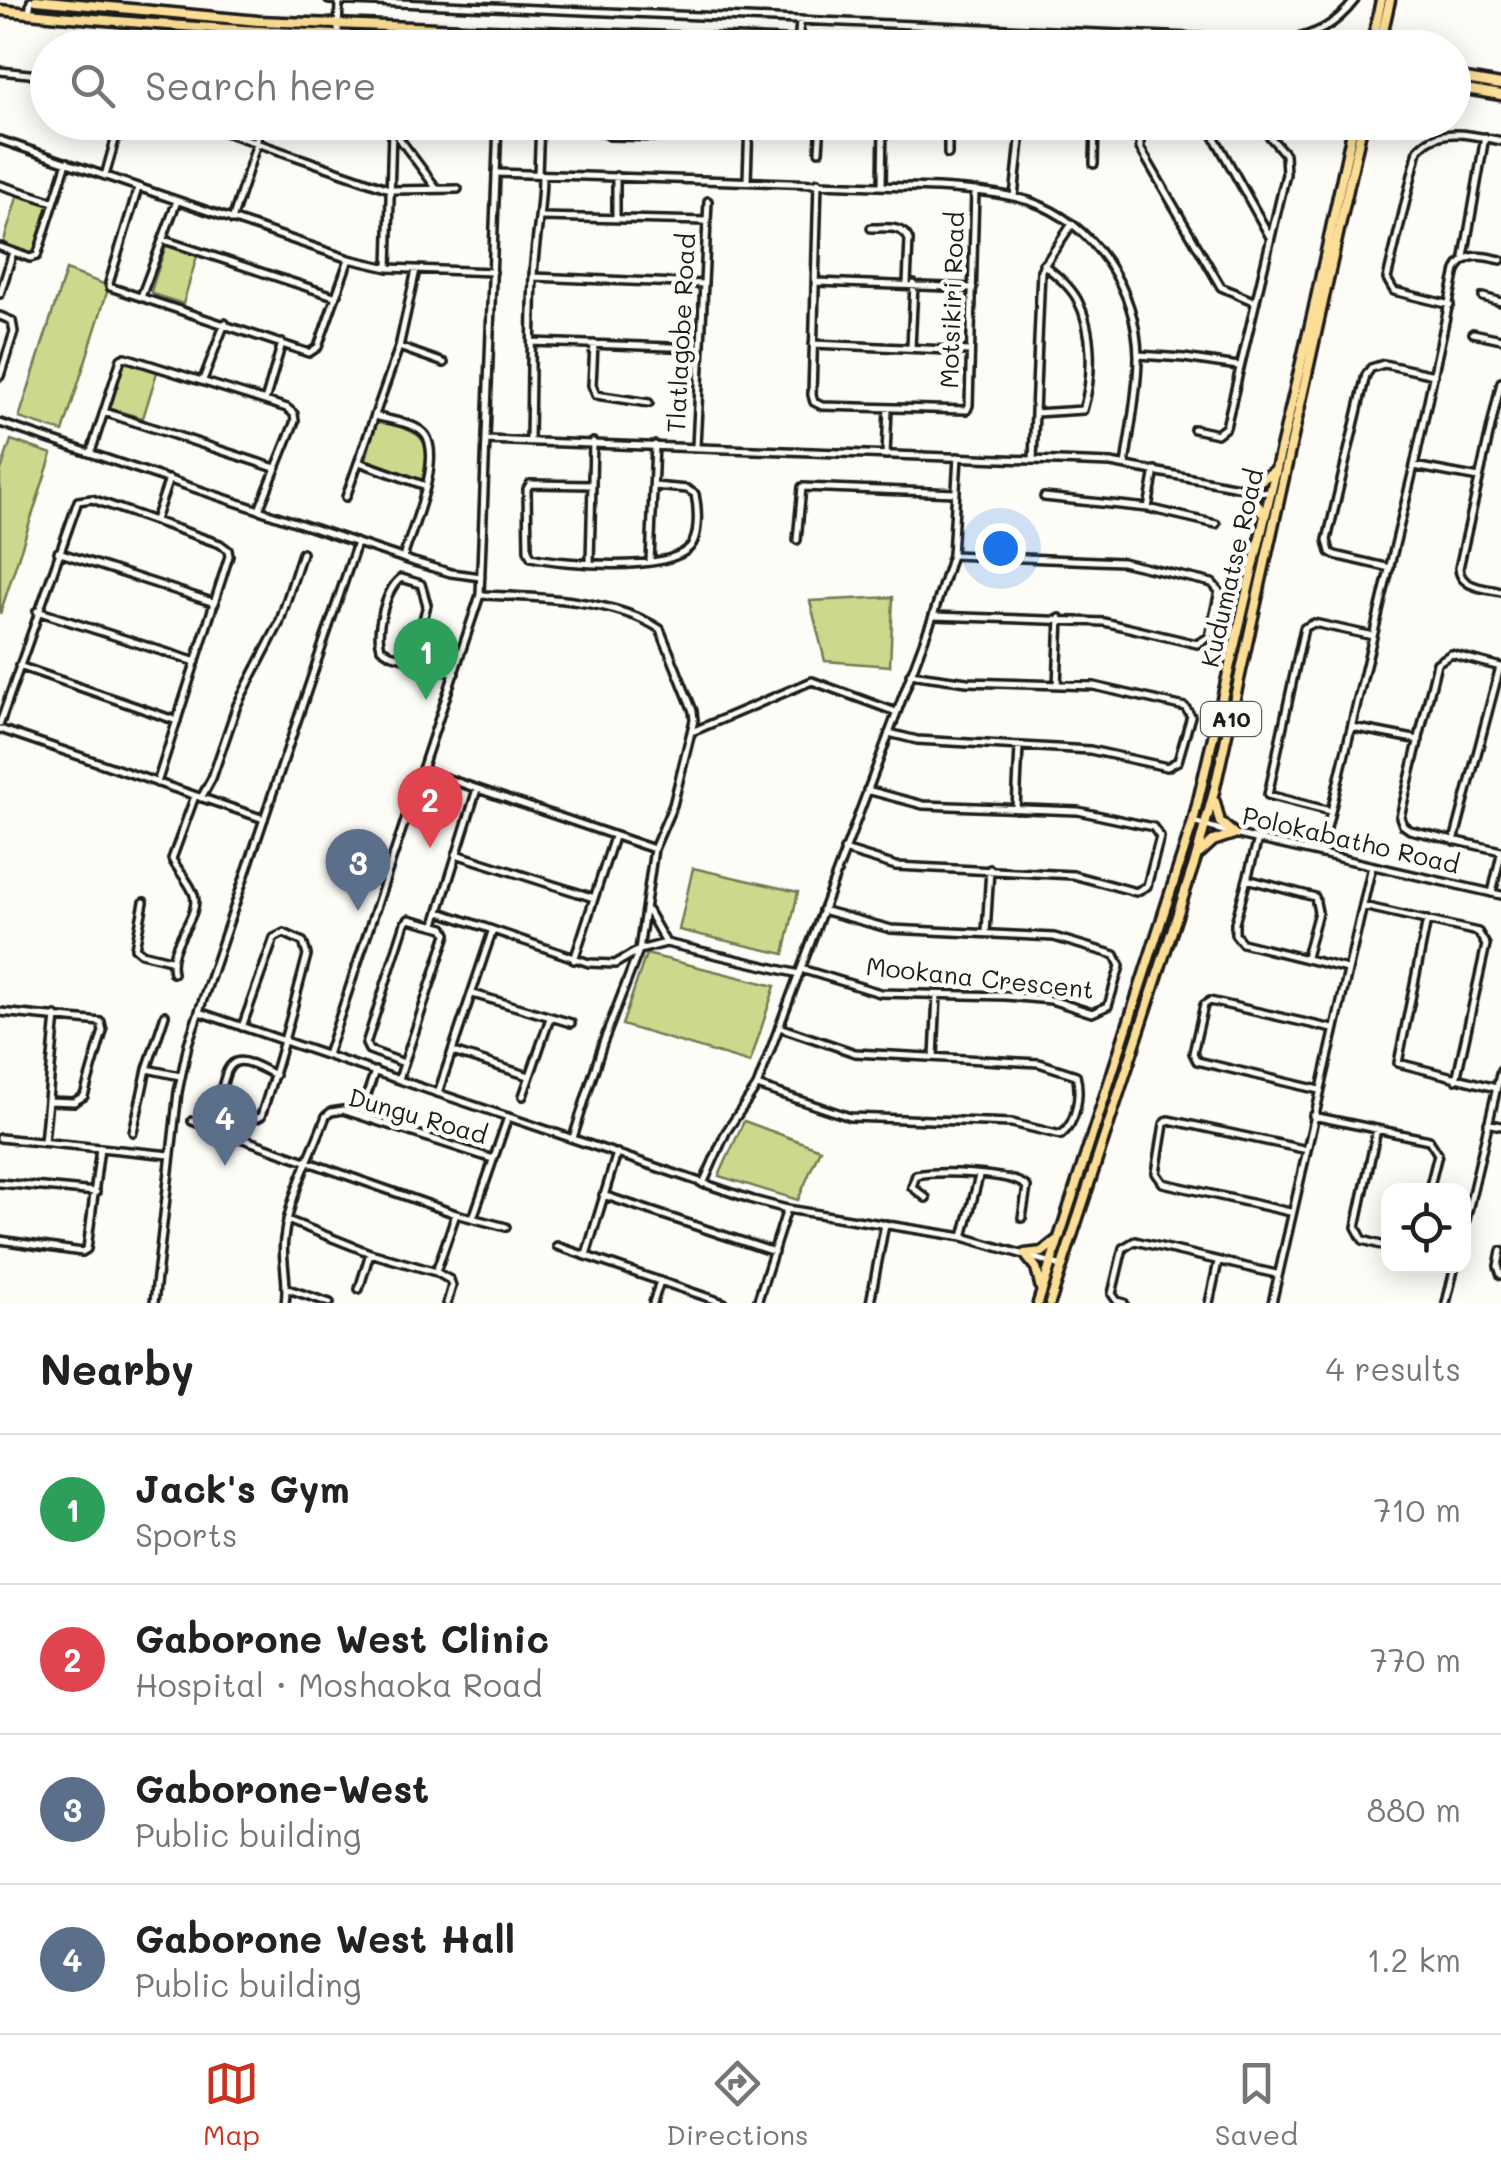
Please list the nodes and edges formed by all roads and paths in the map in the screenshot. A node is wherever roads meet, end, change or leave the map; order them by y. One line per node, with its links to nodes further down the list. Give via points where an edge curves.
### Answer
1 (33, 0): 7 (main road); 9 (street)
2 (329, 0): 3 (street)
3 (339, 0): 10 (street); 11 (street)
4 (1355, 0): 18 (street)
5 (1381, 0): 19 (main road)
6 (1390, 0): 20 (main road)
7 (68, 3): 11 (main road)
8 (0, 10): 9 (main road)
9 (29, 13): 13 (main road)
10 (800, 20): 16 (street); 17 (street)
11 (338, 24): 12 (main road); 14 (street)
12 (418, 27): 15 (main road)
13 (249, 30)
14 (338, 30)
15 (502, 30)
16 (799, 30)
17 (1042, 30)
18 (1324, 30)
19 (1375, 30)
20 (1384, 30)
21 (0, 71): 22 (street)
22 (30, 74)
23 (1471, 80): 24 (main road)
24 (1501, 84)
25 (1471, 91): 26 (main road)
26 (1501, 95)
27 (1471, 136): 28 (street)
28 (1485, 137): 48 (street); 82 (street)
29 (0, 140): 52 (street)
30 (115, 140): 56 (street)
31 (250, 140): 49 (street)
32 (390, 140): 64 (street)
33 (400, 140): 63 (street)
34 (497, 140): 54 (street)
35 (540, 140): 55 (street)
36 (749, 140): 58 (street)
37 (820, 140): 50 (street)
38 (883, 140): 61 (street)
39 (948, 140): 51 (street)
40 (1020, 140): 67 (street)
41 (1094, 140): 53 (street)
42 (1140, 140): 97 (street, via 1221,287)
43 (1216, 140): 77 (street)
44 (1273, 140): 77 (street, via 1288,163)
45 (1350, 140): 141 (main road, Kudumatse Road / A10)
46 (1359, 140): 150 (main road, Kudumatse Road / A10)
47 (1433, 140): 99 (street, via 1418,150 1387,279 1394,292)
48 (1501, 141)
49 (258, 143): 64 (street); 73 (street)
50 (819, 150)
51 (948, 154)
52 (68, 162): 56 (street); 70 (street)
53 (1094, 164)
54 (496, 173): 55 (street); 87 (street)
55 (540, 175): 57 (street); 71 (street)
56 (105, 176): 62 (street)
57 (616, 176): 58 (street); 72 (street)
58 (747, 180): 59 (street)
59 (818, 182): 61 (street); 89 (street)
60 (0, 184): 70 (street)
61 (882, 186): 66 (street)
62 (138, 188): 68 (street); 95 (street, via 108,284)
63 (437, 189): 64 (street); 65 (street)
64 (392, 190): 85 (street)
65 (458, 190)
66 (975, 191): 67 (street); 92 (street, Motsikiri Road)
67 (1014, 197): 75 (street)
68 (177, 201): 73 (street); 78 (street)
69 (708, 201): 74 (street, Tlatlagobe Road)
70 (55, 203): 80 (street, via 37,256)
71 (542, 217): 72 (street); 88 (street)
72 (616, 218): 74 (street)
73 (232, 220): 81 (street)
74 (706, 221): 90 (street, Tlatlagobe Road)
75 (1072, 224): 84 (street); 112 (street, via 1116,275)
76 (871, 228): 91 (street, via 906,234)
77 (1270, 237): 97 (street)
78 (164, 240): 94 (street); 95 (street)
79 (0, 247): 80 (street)
80 (13, 252): 93 (street)
81 (349, 259): 85 (street); 94 (street)
82 (1464, 259): 83 (street); 99 (street)
83 (1501, 260)
84 (1043, 264): 123 (street); 123 (street, via 1076,298 1090,358 1082,410)
85 (388, 268): 86 (street)
86 (416, 270): 87 (street); 108 (street)
87 (493, 272): 127 (street)
88 (533, 277): 90 (street); 104 (street)
89 (816, 282): 91 (street); 107 (street)
90 (703, 284): 109 (street, Tlatlagobe Road)
91 (911, 284): 92 (street); 110 (street)
92 (973, 288): 111 (street, Motsikiri Road)
93 (0, 294)
94 (334, 296): 105 (street, via 313,352)
95 (141, 297): 101 (street)
96 (1483, 297): 98 (street)
97 (1255, 302): 114 (street)
98 (1501, 302)
99 (1450, 305): 116 (street)
100 (0, 316): 115 (street, via 14,326)
101 (225, 322): 105 (street); 117 (street)
102 (1473, 333): 103 (street)
103 (1501, 340)
104 (532, 342): 106 (street); 128 (street)
105 (282, 343): 119 (street)
106 (594, 344): 109 (street); 120 (street, via 596,395)
107 (814, 344): 110 (street); 121 (street, via 814,402)
108 (399, 347): 113 (street); 124 (street)
109 (700, 348): 131 (street, Tlatlagobe Road)
110 (912, 348): 111 (street)
111 (971, 351): 121 (street, Motsikiri Road, via 966,410)
112 (1138, 355): 114 (street); 137 (street)
113 (444, 362)
114 (1238, 366): 126 (street, via 1222,433)
115 (0, 375)
116 (1434, 376): 138 (street); 166 (street, via 1384,364 1366,375 1327,540 1330,552)
117 (202, 381): 119 (street); 122 (street, via 121,360)
118 (1501, 382): 142 (street)
119 (265, 401): 139 (street, via 296,417)
120 (648, 403)
121 (888, 408): 133 (street)
122 (104, 412): 132 (street); 139 (street)
123 (1035, 413): 135 (street)
124 (375, 416): 136 (street); 145 (street, via 424,433)
125 (0, 423): 132 (street)
126 (1194, 429)
127 (486, 440): 128 (street); 167 (street)
128 (530, 440): 129 (street)
129 (593, 442): 130 (street); 144 (street)
130 (655, 446): 131 (street); 146 (street)
131 (696, 446): 133 (street)
132 (91, 452): 143 (street)
133 (886, 455): 134 (street)
134 (958, 458): 135 (street); 148 (street)
135 (1033, 460): 137 (street)
136 (359, 462): 145 (street); 151 (street)
137 (1125, 464): 140 (street)
138 (1414, 466): 142 (street); 166 (street)
139 (274, 468): 154 (street)
140 (1155, 470): 147 (street); 153 (street)
141 (1275, 470): 147 (main road); 149 (main road, Kudumatse Road / A10)
142 (1479, 478): 168 (street, via 1459,576)
143 (170, 480): 154 (street); 156 (street)
144 (592, 485): 164 (street); 164 (street, via 536,482 527,490 531,558)
145 (426, 486): 163 (street)
146 (654, 486): 165 (street); 165 (street, via 695,494 695,537 686,551)
147 (1248, 489): 149 (street); 155 (main road)
148 (956, 492): 158 (street, via 802,487); 162 (street)
149 (1270, 493): 150 (street); 155 (main road, Kudumatse Road / A10)
150 (1281, 496): 194 (main road, Kudumatse Road / A10)
151 (346, 497)
152 (1044, 497): 153 (street)
153 (1148, 508): 157 (street)
154 (259, 510): 159 (street)
155 (1265, 517): 199 (main road, Kudumatse Road / A10)
156 (155, 520): 160 (street, via 84,499 74,507); 170 (street, via 228,550)
157 (1216, 524)
158 (797, 540)
159 (357, 543): 163 (street); 198 (street)
160 (58, 552): 170 (street); 171 (street)
161 (302, 552): 195 (street, via 275,634)
162 (952, 555): 172 (street); 173 (street, via 1122,562 1212,583 1218,591 1210,637 1202,643)
163 (402, 558): 167 (street)
164 (590, 562): 165 (street)
165 (650, 562)
166 (1390, 568): 174 (street)
167 (480, 577): 169 (street)
168 (1501, 592)
169 (480, 595): 179 (street); 186 (street, via 571,600 655,625 693,711)
170 (215, 603): 176 (street)
171 (37, 611): 176 (street); 177 (street)
172 (932, 616): 173 (street); 180 (street)
173 (1060, 618): 181 (street)
174 (1373, 636): 185 (street); 197 (street, via 1314,623 1304,628 1268,794)
175 (412, 660): 175 (street, via 385,652 378,636 401,578 421,584 427,598); 179 (street)
176 (196, 662): 183 (street)
177 (19, 666): 183 (street); 184 (street)
178 (1500, 667): 188 (street, via 1444,656); 204 (street)
179 (455, 673): 190 (street)
180 (910, 674): 181 (street); 182 (street)
181 (1056, 685): 189 (street, via 1094,686 1185,707 1191,716 1178,761 1167,767 1090,750)
182 (896, 712): 186 (street, via 812,681); 187 (street)
183 (178, 721): 191 (street)
184 (0, 726): 191 (street)
185 (1352, 726): 188 (street); 197 (street)
186 (694, 731): 205 (street)
187 (888, 733): 189 (street); 193 (street)
188 (1420, 740): 204 (street, via 1402,825)
189 (1019, 746): 196 (street)
190 (422, 770): 192 (street); 247 (street)
191 (156, 783): 195 (street)
192 (477, 789): 202 (street); 209 (street)
193 (866, 790): 196 (street, via 923,805); 206 (street)
194 (1214, 792): 200 (main road, Kudumatse Road / A10); 201 (main road, via 1217,816)
195 (198, 797): 198 (street); 229 (street, via 172,859 195,904)
196 (1016, 808): 212 (street, via 1078,811 1153,827 1160,837 1147,886 1136,892 1074,875)
197 (1331, 811): 208 (street)
198 (264, 819): 237 (street)
199 (1193, 822): 200 (street, Polokabatho Road); 297 (main road, Kudumatse Road / A10)
200 (1205, 825): 201 (street, Polokabatho Road); 210 (main road, Kudumatse Road / A10)
201 (1234, 834): 203 (street, Polokabatho Road); 210 (main road, via 1213,840)
202 (614, 837): 205 (street); 216 (street)
203 (1258, 840): 208 (street, Polokabatho Road); 213 (street)
204 (1454, 841): 207 (street)
205 (654, 848): 219 (street)
206 (844, 850): 212 (street, via 896,866); 220 (street)
207 (1501, 852): 214 (street)
208 (1320, 853): 211 (street, Polokabatho Road)
209 (456, 854): 216 (street); 221 (street)
210 (1196, 858): 309 (main road, Kudumatse Road / A10)
211 (1372, 866): 214 (street, Polokabatho Road); 218 (street)
212 (990, 869): 225 (street)
213 (1247, 879): 228 (street, via 1235,934 1242,942); 228 (street, via 1316,897)
214 (1492, 893): 215 (street, Polokabatho Road)
215 (1501, 895)
216 (594, 898): 230 (street)
217 (144, 902): 229 (street, via 135,948)
218 (1363, 906): 222 (street); 231 (street)
219 (646, 908): 226 (street); 227 (street)
220 (822, 910): 225 (street, via 891,929); 232 (street)
221 (440, 912): 223 (street); 224 (street)
222 (1427, 920): 257 (street, via 1478,932 1486,945); 257 (street, via 1396,1059 1400,1066)
223 (435, 925): 249 (street, via 447,934); 249 (street, via 405,923 366,1036 370,1050)
224 (492, 932): 230 (street); 234 (street)
225 (986, 933): 235 (street, Mookana Crescent, via 1054,937 1120,959 1108,1006 1092,1013 1051,1000)
226 (666, 943): 227 (street); 232 (street, Mookana Crescent)
227 (639, 950): 230 (street, via 607,965); 273 (street)
228 (1306, 958): 231 (street)
229 (170, 960): 233 (street)
230 (574, 960)
231 (1347, 969): 244 (street)
232 (800, 972): 235 (street, Mookana Crescent, via 880,993); 243 (street)
233 (173, 973)
234 (472, 994): 240 (street); 246 (street)
235 (937, 995): 248 (street)
236 (0, 1012): 239 (street)
237 (198, 1012): 242 (street); 254 (street)
238 (165, 1015): 250 (street)
239 (56, 1016): 263 (street); 263 (street, via 96,1020 103,1031 84,1096)
240 (550, 1018): 241 (street); 255 (street)
241 (571, 1024)
242 (242, 1027): 245 (street); 245 (street, via 274,938 284,933 306,947)
243 (779, 1027): 248 (street, via 855,1053); 258 (street)
244 (1333, 1029): 260 (street); 260 (street, via 1207,1002 1193,1053 1198,1062)
245 (285, 1042): 247 (street); 253 (street)
246 (452, 1052): 255 (street); 261 (street)
247 (327, 1055): 252 (street)
248 (934, 1056): 258 (street, via 1039,1063 1076,1075 1076,1109 1065,1134 1012,1123 850,1117)
249 (404, 1063): 256 (street)
250 (147, 1069): 254 (street); 271 (street)
251 (1501, 1070): 259 (street)
252 (375, 1071): 256 (street); 264 (street)
253 (275, 1075): 253 (street, via 233,1061 220,1103 256,1120)
254 (180, 1076): 278 (street)
255 (529, 1076): 262 (street)
256 (399, 1079): 261 (street)
257 (1456, 1080): 259 (street)
258 (756, 1086): 284 (street)
259 (1496, 1088): 268 (street)
260 (1319, 1090): 265 (street)
261 (438, 1093): 266 (street)
262 (523, 1096)
263 (48, 1101): 274 (street)
264 (360, 1115): 279 (street, Dungu Road); 280 (street, Dungu Road, via 343,1110 326,1116)
265 (1313, 1116): 270 (street); 276 (street)
266 (508, 1117): 273 (street); 279 (street)
267 (192, 1121): 280 (street)
268 (1488, 1123): 269 (street); 287 (street)
269 (1501, 1126)
270 (1377, 1129): 282 (street, via 1435,1146); 300 (street, via 1356,1228 1363,1240)
271 (133, 1132)
272 (0, 1138): 274 (street)
273 (573, 1138): 277 (street)
274 (44, 1142): 275 (street)
275 (100, 1148): 278 (street); 285 (street)
276 (1305, 1150): 290 (street); 290 (street, via 1166,1122 1158,1179)
277 (617, 1153): 284 (street); 286 (street)
278 (170, 1155): 318 (street)
279 (494, 1159): 292 (street)
280 (308, 1162): 291 (street); 294 (street)
281 (979, 1176): 288 (street, via 916,1175 912,1187); 293 (street, via 1024,1182); 298 (street)
282 (1431, 1183)
283 (0, 1184): 285 (street)
284 (703, 1184): 289 (street)
285 (96, 1192): 299 (street, via 87,1250)
286 (603, 1195): 303 (street); 306 (street)
287 (1471, 1197)
288 (926, 1198)
289 (787, 1209): 295 (street); 303 (street)
290 (1290, 1212): 312 (street)
291 (456, 1214): 292 (street); 310 (street)
292 (473, 1218): 296 (street)
293 (1022, 1218)
294 (288, 1220): 304 (street); 315 (street)
295 (885, 1224): 298 (street); 325 (street)
296 (506, 1227)
297 (1060, 1236): 305 (main road, via 1042,1252); 308 (main road, Kudumatse Road / A10)
298 (963, 1237): 305 (street)
299 (0, 1240)
300 (1381, 1245)
301 (557, 1246): 306 (street)
302 (1501, 1250): 313 (street)
303 (774, 1252): 324 (street)
304 (370, 1253): 310 (street); 316 (street)
305 (1024, 1254): 308 (street); 317 (main road, via 1040,1277)
306 (586, 1256): 314 (street)
307 (1219, 1261): 312 (street); 327 (street, via 1125,1245 1112,1294); 328 (street)
308 (1050, 1263): 309 (street); 317 (main road, Kudumatse Road / A10)
309 (1062, 1266): 326 (main road, Kudumatse Road / A10)
310 (436, 1272): 321 (street, via 452,1286)
311 (1453, 1273): 330 (street)
312 (1276, 1274): 329 (street)
313 (1501, 1276)
314 (660, 1281): 322 (street); 323 (street)
315 (288, 1289): 319 (street); 320 (street)
316 (359, 1290)
317 (1039, 1299)
318 (154, 1303)
319 (285, 1303)
320 (330, 1303)
321 (446, 1303)
322 (653, 1303)
323 (724, 1303)
324 (757, 1303)
325 (870, 1303)
326 (1050, 1303)
327 (1124, 1303)
328 (1209, 1303)
329 (1272, 1303)
330 (1446, 1303)

